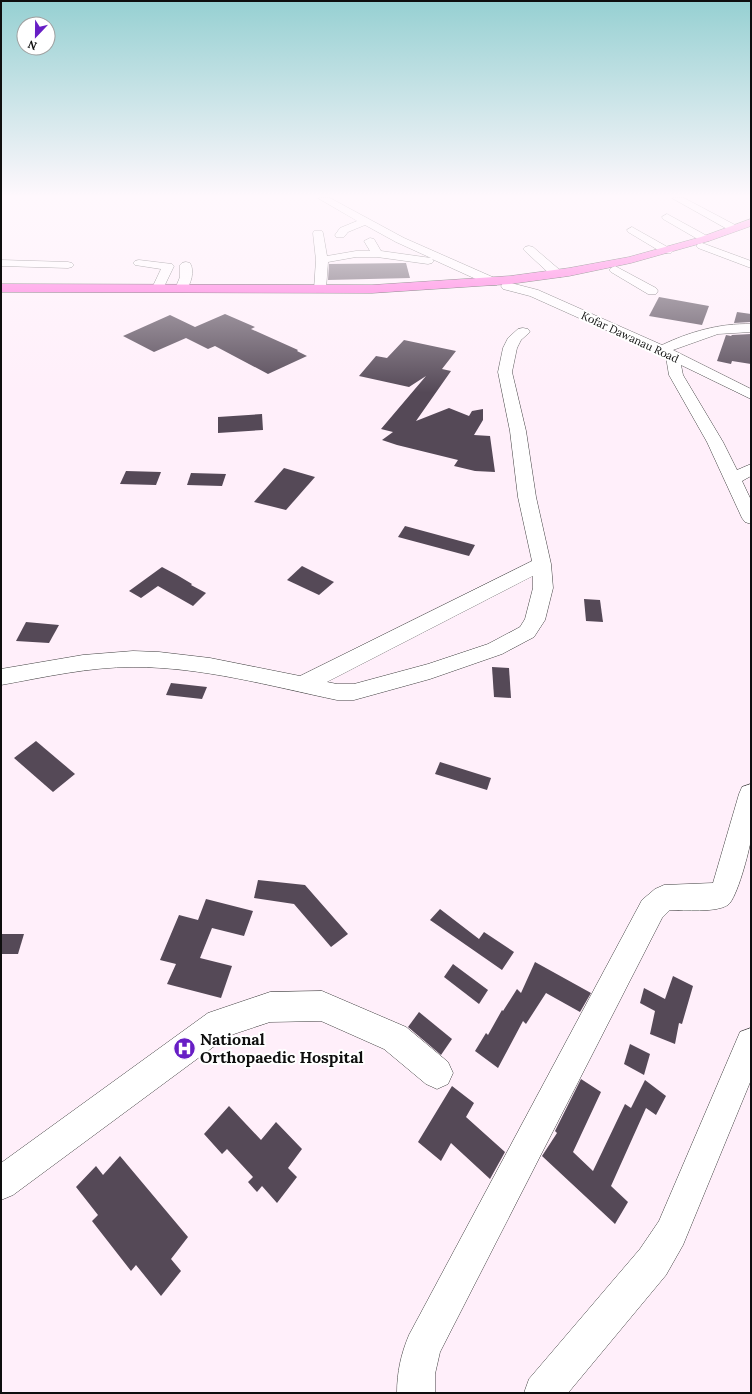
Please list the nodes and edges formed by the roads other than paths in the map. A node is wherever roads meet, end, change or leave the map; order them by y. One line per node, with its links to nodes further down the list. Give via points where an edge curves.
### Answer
1 (3, 263): 8 (street)
2 (139, 263): 16 (street, via 168,266)
3 (322, 263): 18 (street)
4 (450, 263): 12 (street)
5 (545, 263): 11 (street)
6 (615, 263): 11 (main road)
7 (636, 263): 10 (main road)
8 (68, 265)
9 (186, 265): 17 (street, via 186,277)
10 (616, 270): 13 (main road); 20 (street)
11 (557, 274): 12 (main road)
12 (493, 282): 18 (main road)
13 (532, 283): 14 (main road); 24 (street, Kofar Dawanau Road, via 540,290)
14 (507, 286): 19 (main road, via 366,294); 24 (street, Kofar Dawanau Road, via 534,293)
15 (1, 288): 16 (main road)
16 (158, 288): 17 (main road)
17 (181, 289): 19 (main road)
18 (320, 289): 19 (main road)
19 (214, 291): 21 (main road)
20 (652, 291)
21 (1, 292)
22 (751, 328): 24 (street, via 717,329 692,337)
23 (523, 332): 30 (street, via 515,338 510,348 505,372 518,431 527,497)
24 (669, 352): 25 (street, Kofar Dawanau Road); 26 (street, Kofar Dawanau Road); 28 (street, via 676,375)
25 (751, 389)
26 (751, 395)
27 (751, 469): 28 (street)
28 (733, 479): 29 (street)
29 (751, 518)
30 (542, 564): 32 (street); 32 (street, via 544,588 535,620 521,637 495,649 354,692 337,692)
31 (1, 677): 32 (street, via 91,660 134,659 192,663)
32 (301, 685)
33 (751, 794): 37 (street, via 724,890 718,896 664,898 652,909 422,1348 416,1374)
34 (751, 1043): 38 (street, via 671,1233 653,1262)
35 (437, 1073): 36 (street, via 395,1038 322,1006 270,1007 219,1024)
36 (1, 1183)
37 (416, 1393)
38 (543, 1393)

